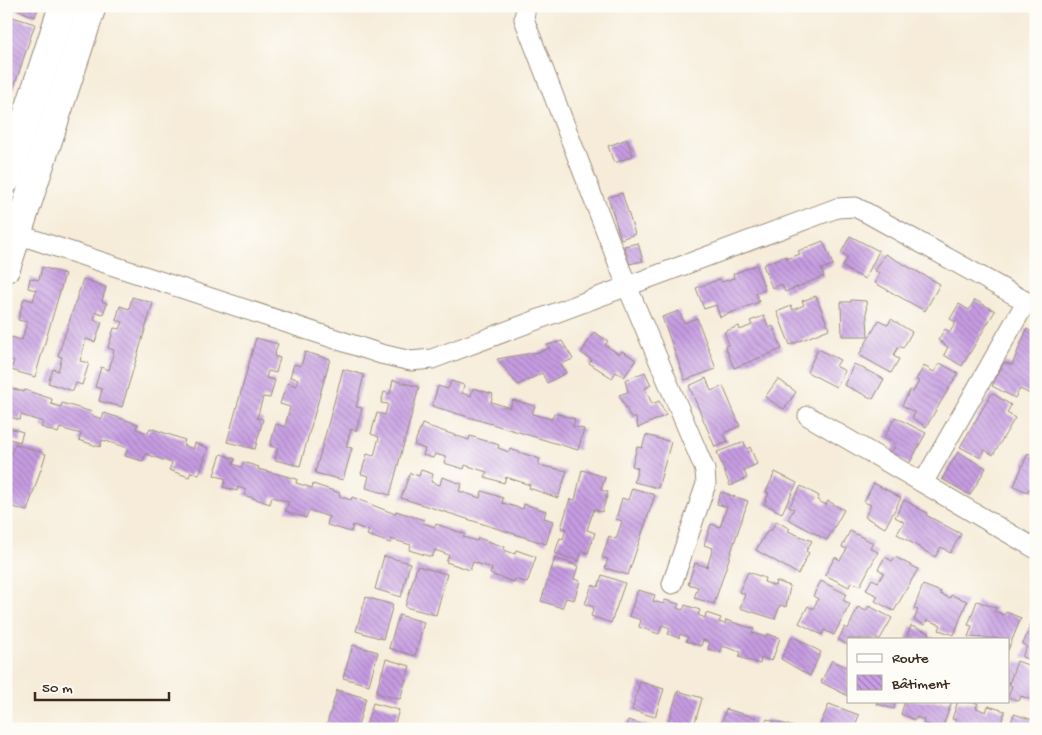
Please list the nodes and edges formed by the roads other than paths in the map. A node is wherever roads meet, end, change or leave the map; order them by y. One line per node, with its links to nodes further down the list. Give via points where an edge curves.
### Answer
1 (63, 6): 4 (street)
2 (92, 6): 5 (street)
3 (526, 6): 7 (street, via 524,19)
4 (6, 180)
5 (17, 234): 6 (street); 7 (street, via 411,361 432,359)
6 (6, 268)
7 (628, 286): 8 (street, via 837,208 855,208); 12 (street, via 705,470 706,484)
8 (1031, 304): 10 (street)
9 (808, 416): 10 (street)
10 (923, 483): 11 (street)
11 (1036, 549)
12 (672, 584)

